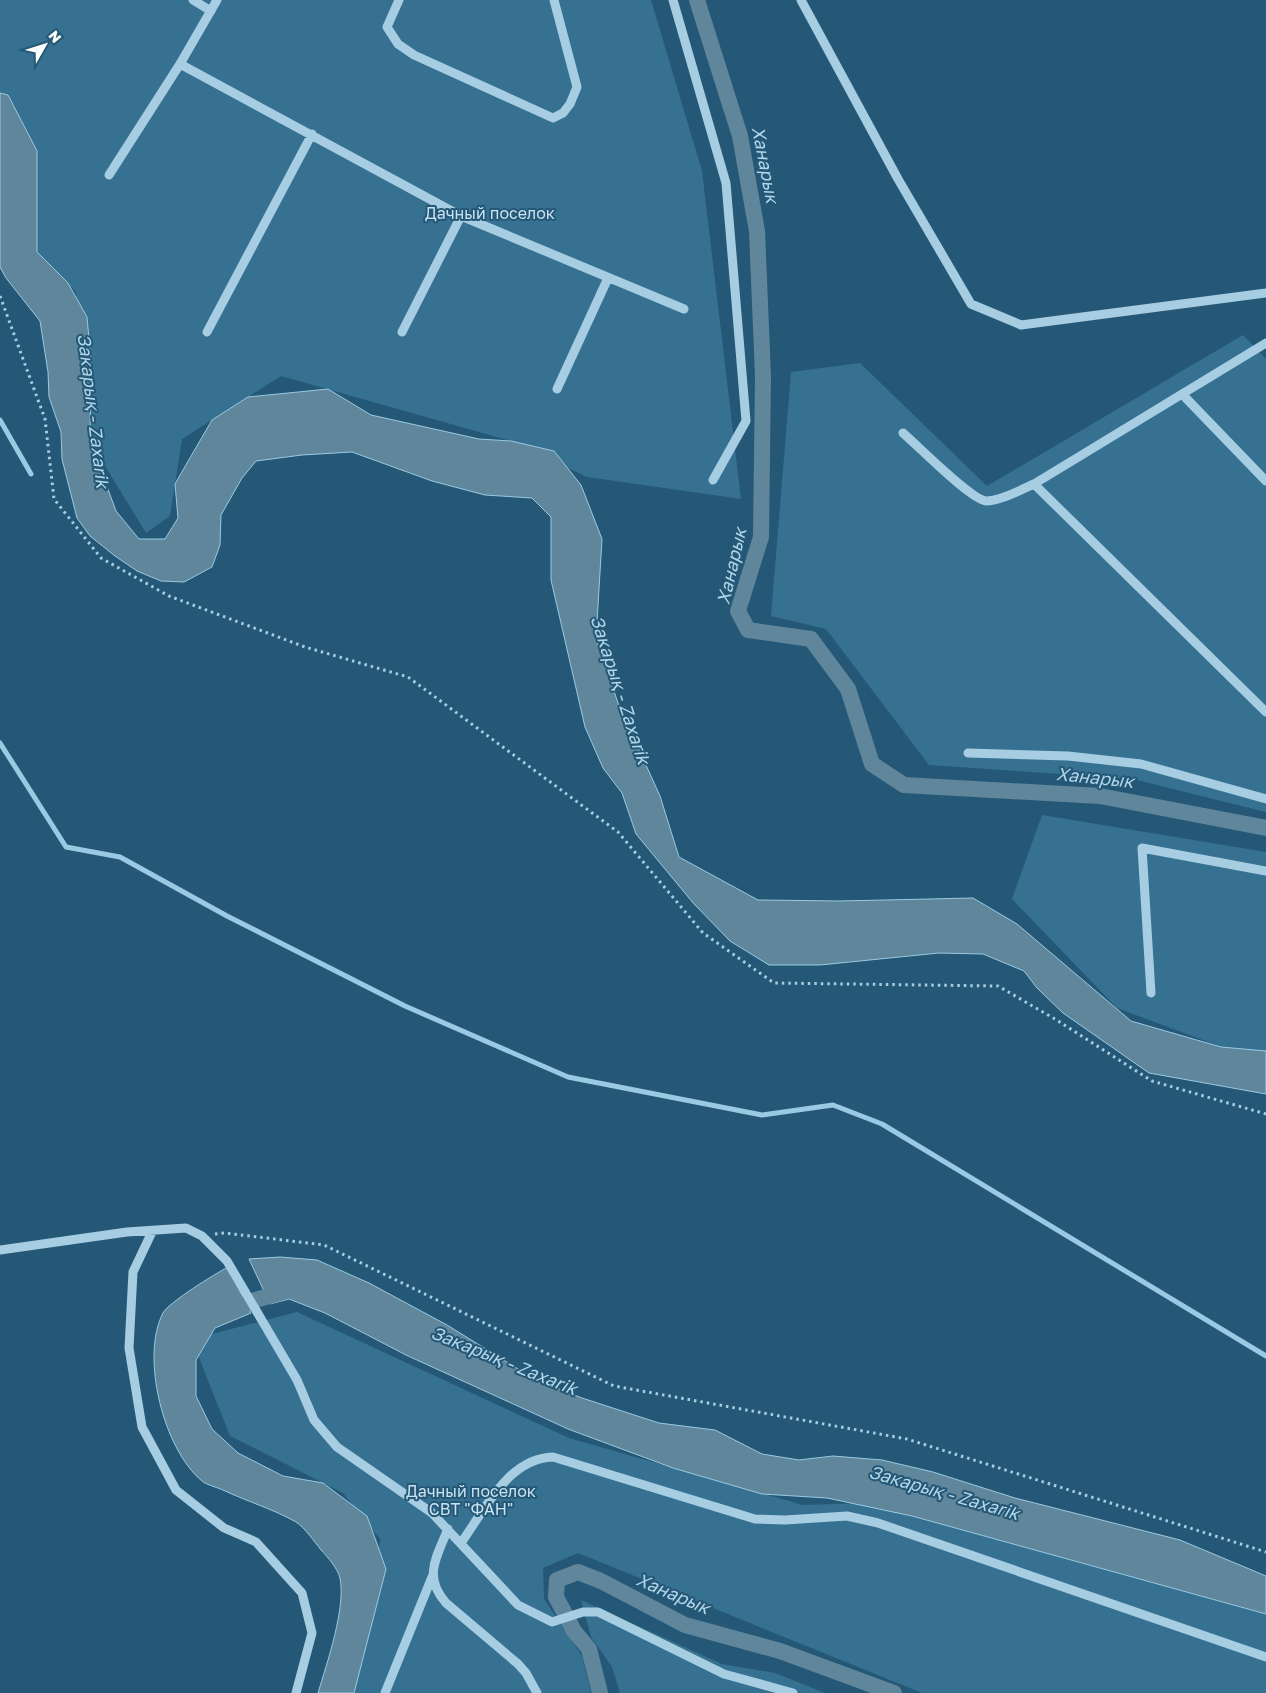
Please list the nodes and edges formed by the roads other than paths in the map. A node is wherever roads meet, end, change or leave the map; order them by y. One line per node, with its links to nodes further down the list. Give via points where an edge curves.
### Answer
1 (193, 0): 7 (street)
2 (217, 0): 7 (street)
3 (399, 0): 4 (street, via 387,27 398,44 414,55 553,118 570,104 577,87)
4 (554, 0)
5 (673, 0): 21 (street, via 726,183 729,213 746,421)
6 (802, 0): 13 (street, via 898,179 971,304 1021,325)
7 (211, 11): 8 (street)
8 (180, 64): 9 (street); 10 (street)
9 (312, 134): 11 (street); 15 (street)
10 (110, 175)
11 (461, 216): 12 (street); 16 (street)
12 (608, 278): 14 (street); 18 (street)
13 (1266, 293)
14 (684, 309)
15 (207, 332)
16 (402, 332)
17 (1266, 343): 19 (street)
18 (557, 390)
19 (1182, 394): 22 (street); 23 (street)
20 (903, 434): 23 (street, via 971,494 985,502)
21 (713, 480)
22 (1266, 481)
23 (1034, 484): 24 (street)
24 (1266, 712)
25 (968, 753): 26 (street, via 1068,756 1141,764)
26 (1266, 799)
27 (1266, 871): 28 (street, via 1142,848)
28 (1151, 993)
29 (152, 1232): 30 (street, via 127,1232); 31 (street, via 186,1228 202,1236 227,1261 297,1380 314,1420 337,1447 432,1513); 36 (street, via 133,1272 129,1348 142,1427 176,1490 224,1528 256,1542 302,1593 312,1633)
30 (0, 1250)
31 (448, 1529): 32 (street); 33 (street)
32 (461, 1543): 34 (street, via 509,1476 538,1457 553,1457 755,1519 847,1516 878,1523); 38 (street, via 518,1605 552,1622 583,1612 598,1612 724,1674)
33 (432, 1577): 35 (street, via 436,1592 518,1664); 37 (street)
34 (1266, 1657)
35 (534, 1692)
36 (296, 1693)
37 (385, 1693)
38 (793, 1693)

